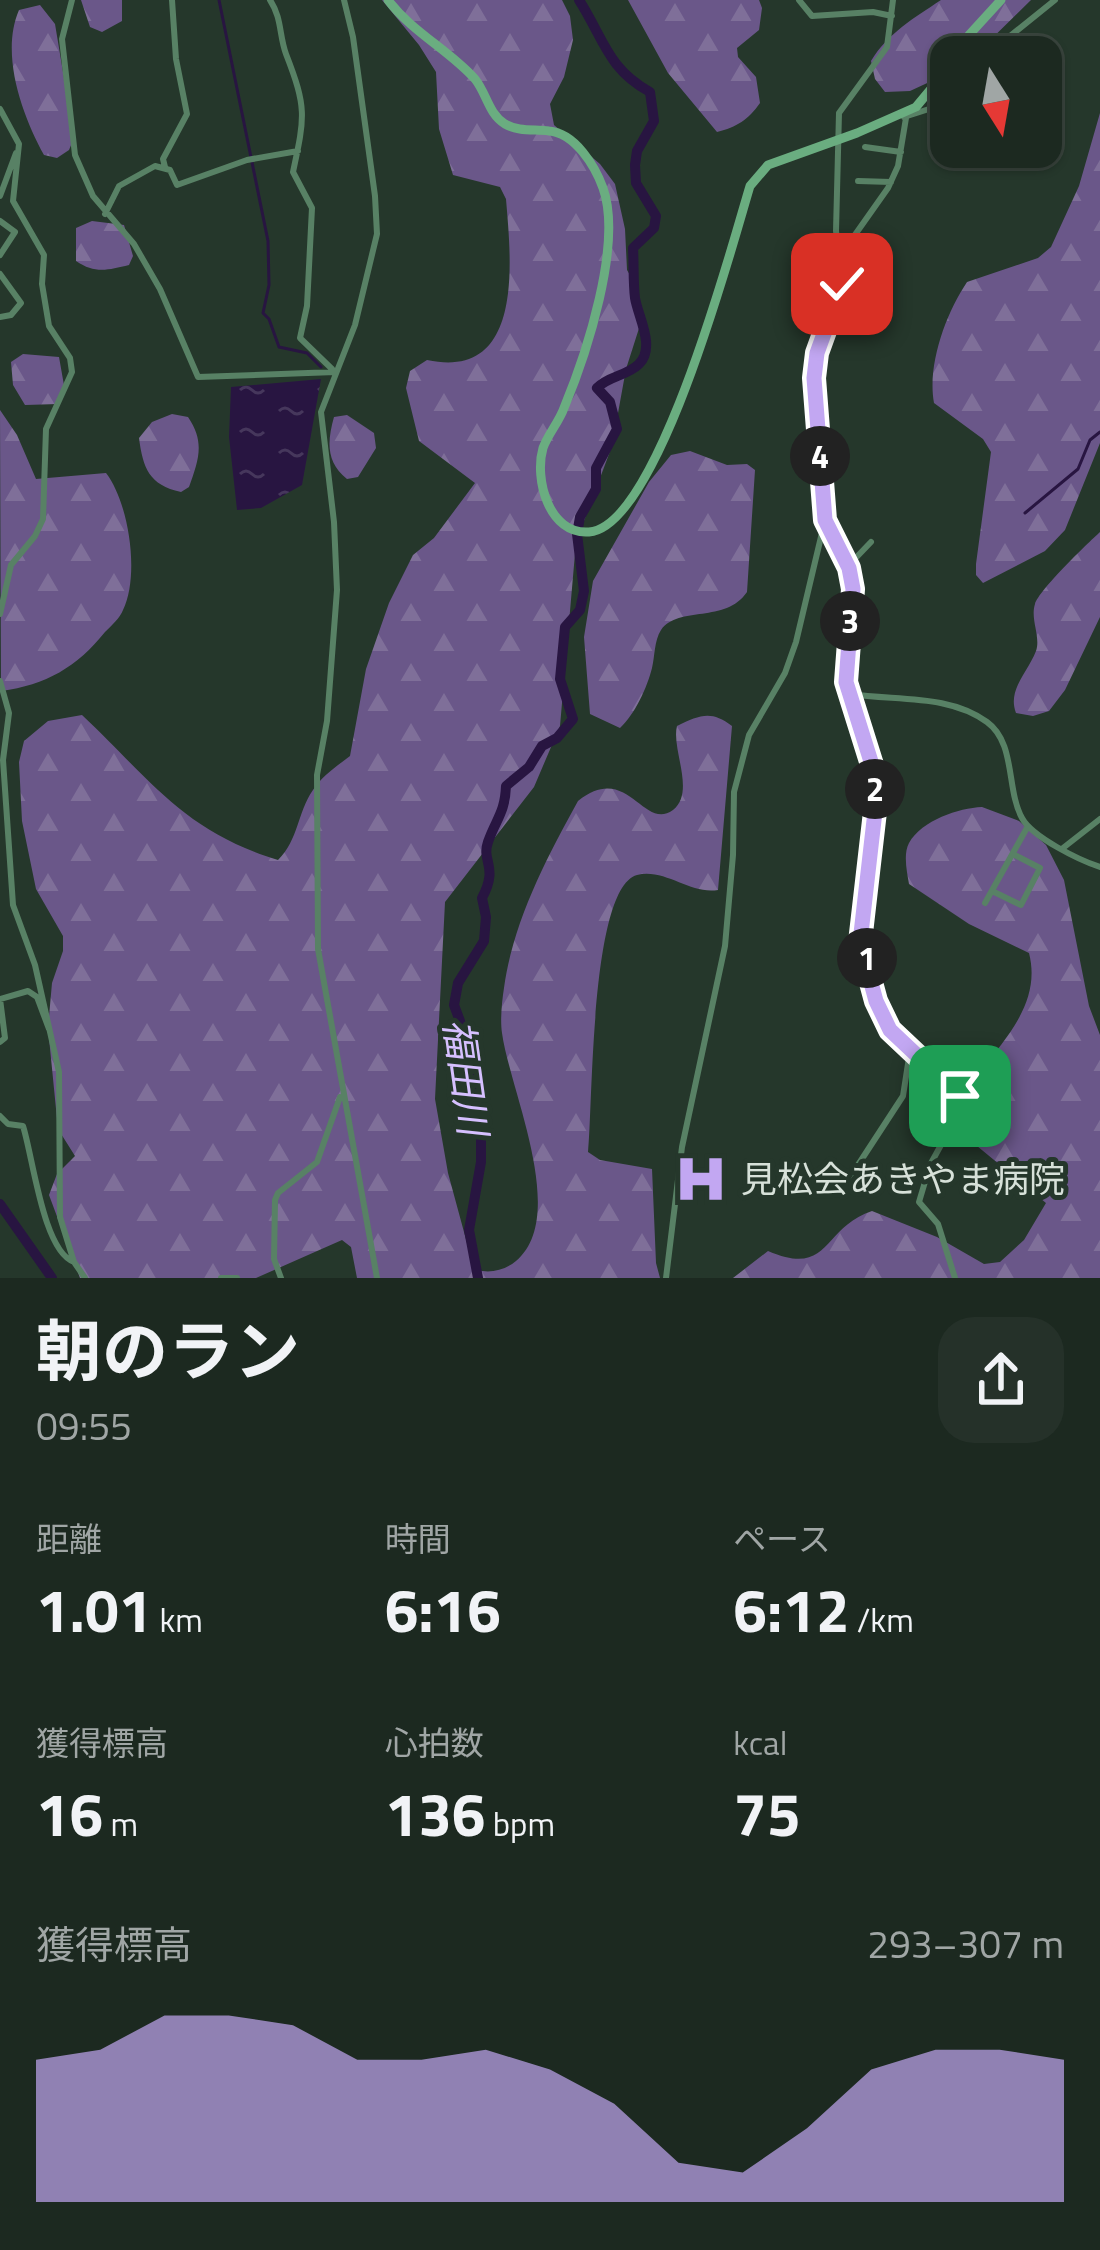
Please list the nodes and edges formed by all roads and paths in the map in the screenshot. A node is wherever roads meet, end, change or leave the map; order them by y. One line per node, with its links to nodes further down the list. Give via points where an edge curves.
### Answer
1 (72, 0): 26 (street, via 62,39 70,126 75,155)
2 (172, 0): 22 (street, via 188,114)
3 (270, 0): 20 (street, via 302,95)
4 (344, 0): 32 (street, via 377,234)
5 (388, 0): 17 (street, via 476,80 504,123 566,136 604,191 601,300 542,460 547,499 574,530 596,531 624,507 665,435 703,346 758,173)
6 (799, 0): 10 (street, via 812,16)
7 (893, 0): 10 (street)
8 (1001, 0): 11 (street)
9 (1055, 0): 12 (street)
10 (892, 16): 17 (street, via 887,47 839,113)
11 (968, 36)
12 (1010, 36)
13 (930, 90): 16 (street)
14 (930, 108): 16 (street)
15 (0, 109): 18 (street)
16 (902, 116): 17 (street); 21 (street)
17 (838, 140): 30 (street)
18 (19, 144): 25 (street); 36 (street, via 13,200 44,255 50,326 72,372 46,429 43,519 11,565)
19 (865, 147): 21 (street)
20 (298, 151): 22 (street, via 177,185); 32 (street, via 293,172 312,208 300,338)
21 (902, 152): 24 (street)
22 (165, 167): 26 (street, via 118,186)
23 (858, 181): 24 (street)
24 (890, 182): 30 (street, via 852,238)
25 (0, 196)
26 (105, 214): 32 (street, via 160,289 198,377)
27 (0, 221): 28 (street, via 15,232)
28 (0, 255)
29 (0, 274): 31 (street, via 21,303)
30 (842, 284): 33 (street, via 814,378)
31 (0, 317)
32 (335, 372): 50 (street, via 321,412 337,590 316,797 318,949)
33 (825, 520): 35 (street); 59 (street, via 796,642 749,735 734,791 725,946 682,1147)
34 (871, 542): 35 (street)
35 (848, 566): 38 (street)
36 (0, 614)
37 (0, 681): 47 (street, via 9,713 3,760 13,905)
38 (850, 694): 40 (street, via 954,705 989,723 1000,735); 49 (street, via 876,803 860,942 876,1001)
39 (1100, 819): 41 (street)
40 (1028, 826): 41 (street); 42 (street)
41 (1063, 848): 43 (street)
42 (1012, 854): 44 (street); 44 (street, via 1040,868 1021,905)
43 (1100, 867)
44 (992, 891): 45 (street)
45 (985, 903)
46 (0, 999): 47 (street, via 28,991); 48 (street)
47 (51, 1032): 53 (street, via 59,1072 60,1217)
48 (0, 1042)
49 (910, 1051): 52 (street, via 903,1096); 60 (street, via 960,1096 919,1202 938,1224)
50 (342, 1094): 57 (street, via 317,1162 275,1200); 58 (street)
51 (0, 1116): 53 (street, via 23,1126 42,1205 59,1250)
52 (841, 1191)
53 (74, 1262): 54 (street)
54 (85, 1278)
55 (221, 1278): 56 (street)
56 (237, 1278)
57 (281, 1278)
58 (377, 1278)
59 (666, 1278)
60 (955, 1278)

